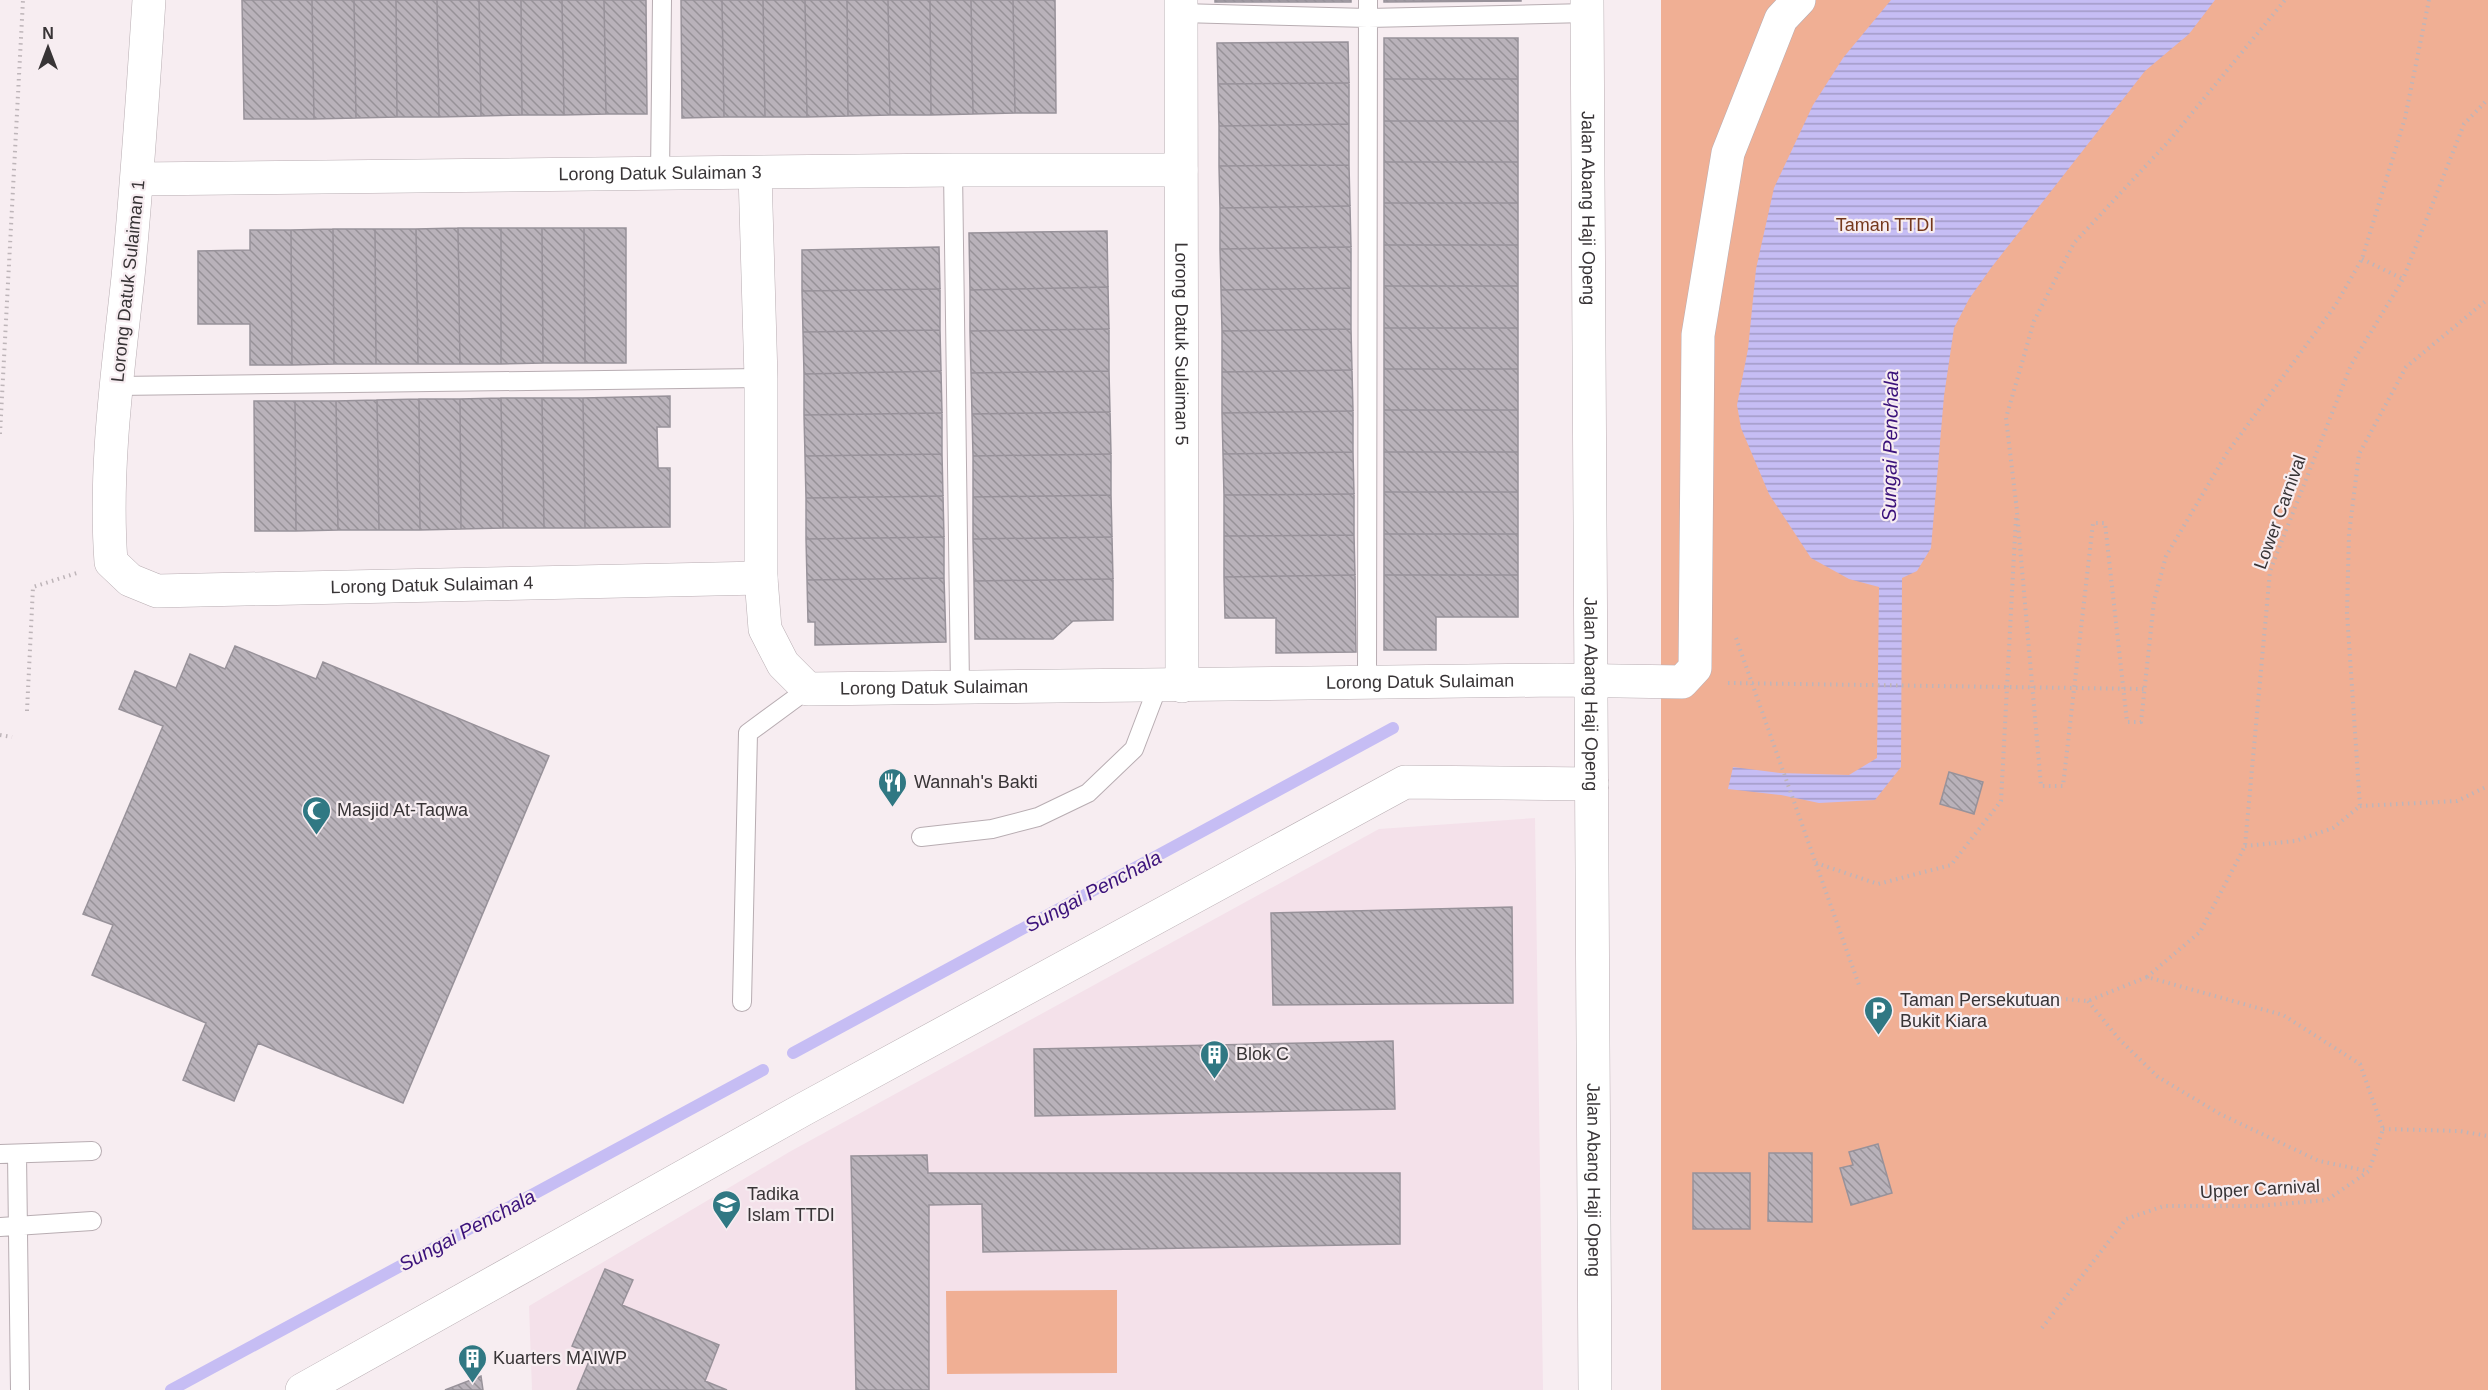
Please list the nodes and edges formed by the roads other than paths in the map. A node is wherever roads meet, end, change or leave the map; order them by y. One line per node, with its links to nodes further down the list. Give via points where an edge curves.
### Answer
1 (149, 0): 11 (street, Lorong Datuk Sulaiman 1)
2 (662, 0): 10 (lane)
3 (1181, 6): 6 (lane); 8 (street, Lorong Datuk Sulaiman 5)
4 (1787, 6): 16 (street, Lorong Datuk Sulaiman, via 1728,153 1698,334 1695,668 1682,682)
5 (1587, 7): 6 (lane); 16 (street, Jalan Abang Haji Openg)
6 (1368, 9): 17 (lane)
7 (953, 170): 8 (street, Lorong Datuk Sulaiman 3); 9 (street, Lorong Datuk Sulaiman 3); 18 (lane)
8 (1181, 170): 19 (street, Lorong Datuk Sulaiman 5)
9 (755, 173): 10 (street, Lorong Datuk Sulaiman 3); 12 (street)
10 (660, 174): 11 (street, Lorong Datuk Sulaiman 3)
11 (138, 179): 13 (street, Lorong Datuk Sulaiman 1)
12 (760, 378): 13 (lane); 15 (street)
13 (117, 386): 14 (street, Lorong Datuk Sulaiman 1, via 108,518)
14 (111, 562): 15 (street, Lorong Datuk Sulaiman 4, via 130,580 157,591)
15 (760, 578): 20 (street, via 765,629 783,664)
16 (1592, 681): 17 (street, Lorong Datuk Sulaiman); 21 (street, Jalan Abang Haji Openg)
17 (1367, 684): 19 (street, Lorong Datuk Sulaiman)
18 (960, 686): 19 (street, Lorong Datuk Sulaiman); 20 (street, Lorong Datuk Sulaiman)
19 (1170, 686): 22 (lane, via 1134,749 1088,793 1029,819 992,829)
20 (808, 689): 23 (lane, via 747,733)
21 (1592, 784): 29 (street, via 1406,782 804,1109); 30 (street, Jalan Abang Haji Openg)
22 (921, 837)
23 (742, 1002)
24 (92, 1151): 25 (lane)
25 (9, 1154): 27 (lane)
26 (92, 1221): 27 (lane)
27 (9, 1226): 28 (lane)
28 (20, 1390)
29 (302, 1390)
30 (1595, 1390)

